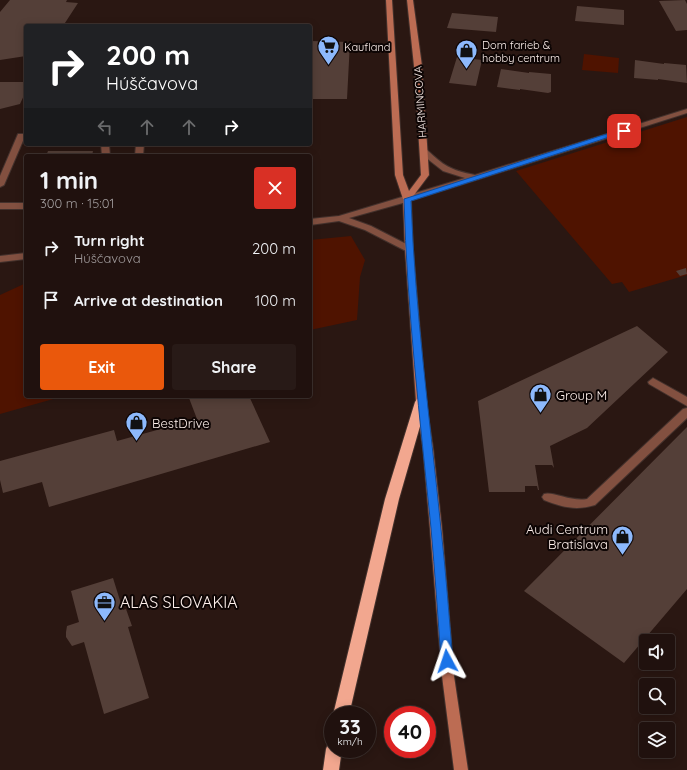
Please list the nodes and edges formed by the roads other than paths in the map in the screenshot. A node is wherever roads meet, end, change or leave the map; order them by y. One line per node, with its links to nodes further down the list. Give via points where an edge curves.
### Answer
1 (389, 0): 8 (street, HARMINCOVA, via 398,175)
2 (410, 0): 5 (street, HARMINCOVA, via 418,66)
3 (687, 111): 6 (street)
4 (24, 135): 7 (street)
5 (423, 151): 6 (street, via 455,175); 8 (street, HARMINCOVA, via 425,175)
6 (477, 177): 8 (street)
7 (0, 185)
8 (407, 199): 11 (street); 13 (street, HARMINCOVA)
9 (0, 206): 10 (street)
10 (24, 206)
11 (340, 218): 12 (street); 13 (street, via 368,228)
12 (312, 222)
13 (409, 249): 17 (street, HARMINCOVA)
14 (24, 256): 15 (street)
15 (0, 259)
16 (653, 382): 18 (street)
17 (421, 402): 21 (highway, via 392,499); 24 (street, HARMINCOVA, via 436,529 448,676)
18 (687, 402)
19 (687, 412): 20 (street, via 592,502 584,506 572,505)
20 (548, 497)
21 (343, 706)
22 (332, 758): 23 (highway)
23 (330, 770)
24 (461, 770)

